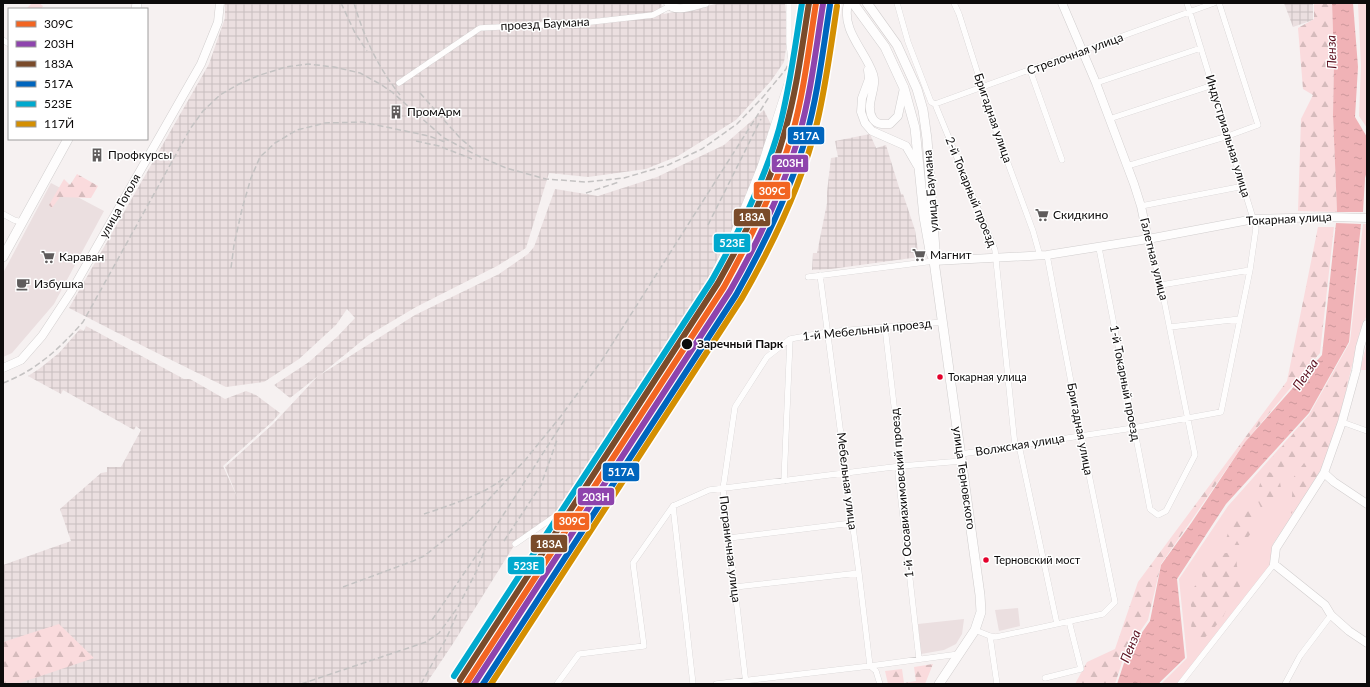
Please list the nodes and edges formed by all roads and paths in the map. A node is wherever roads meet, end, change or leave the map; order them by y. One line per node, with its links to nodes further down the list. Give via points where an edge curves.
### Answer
1 (220, 3): 54 (street, улица Гоголя, via 218,22 201,64 71,292 42,336 21,360)
2 (705, 3): 13 (street, проезд Баумана, via 675,9)
3 (789, 3): 73 (street, via 792,68 760,166 731,239 691,318 574,503)
4 (848, 3): 17 (street, via 846,21 851,35)
5 (853, 3): 23 (main road, улица Баумана, via 892,60)
6 (867, 3): 42 (main road, улица Баумана, via 897,45 917,89 923,110)
7 (897, 3): 24 (street, 2-й Токарный проезд, via 911,49 931,102)
8 (954, 3): 22 (street, Бригадная улица)
9 (1062, 3): 16 (street, Галетная улица)
10 (1187, 3): 14 (street, Индустриальная улица)
11 (1214, 3): 14 (street, Стрелочная улица)
12 (1219, 3): 26 (street, via 1258,125)
13 (669, 5): 19 (street, проезд Баумана, via 653,14 582,23 480,28)
14 (1190, 12): 15 (street, Индустриальная улица); 16 (street, Стрелочная улица)
15 (1201, 48): 20 (street); 21 (street, Индустриальная улица)
16 (1082, 51): 18 (street, Стрелочная улица); 20 (street, Галетная улица)
17 (868, 61): 23 (street, via 875,84 870,111 878,123 890,124 898,116); 29 (street, via 869,79 862,98 861,112 865,123 872,130 906,146)
18 (1030, 70): 22 (street, Стрелочная улица); 28 (street)
19 (399, 83)
20 (1096, 83): 25 (street, Галетная улица)
21 (1213, 85): 25 (street); 26 (street, Индустриальная улица)
22 (982, 87): 24 (street, Стрелочная улица); 39 (street, Бригадная улица)
23 (904, 88): 29 (main road, улица Баумана, via 915,128)
24 (935, 104): 41 (street, 2-й Токарный проезд, via 995,250)
25 (1109, 119): 30 (street, Галетная улица)
26 (1228, 136): 30 (street); 31 (street, Индустриальная улица)
27 (67, 140): 36 (main road)
28 (1062, 160)
29 (918, 164): 42 (main road, улица Баумана, via 926,236)
30 (1127, 166): 32 (street, Галетная улица)
31 (1244, 186): 32 (street); 35 (street, Индустриальная улица)
32 (1141, 206): 37 (street, Галетная улица)
33 (3, 214): 36 (street)
34 (1366, 218): 35 (street, Токарная улица)
35 (1254, 219): 37 (street, Токарная улица); 43 (street, Индустриальная улица, via 1256,228)
36 (21, 222): 40 (main road)
37 (1148, 239): 38 (street, Токарная улица); 46 (street, Галетная улица)
38 (1098, 248): 39 (street, Токарная улица); 58 (street, 1-й Токарный проезд)
39 (1043, 256): 41 (street, Токарная улица); 60 (street, Бригадная улица)
40 (3, 257)
41 (995, 258): 42 (street, Токарная улица); 61 (street, 2-й Токарный проезд)
42 (934, 261): 44 (street, Токарная улица); 48 (main road, улица Терновского)
43 (1250, 270): 46 (street); 47 (street, Индустриальная улица)
44 (820, 275): 45 (street, Токарная улица); 52 (street, Мебельная улица)
45 (808, 277)
46 (1162, 285): 51 (street, Галетная улица)
47 (1240, 318): 51 (street); 55 (street, Индустриальная улица)
48 (943, 322): 50 (street, 1-й Мебельный проезд); 62 (main road, улица Терновского)
49 (1367, 324): 57 (street)
50 (885, 326): 52 (street, 1-й Мебельный проезд); 63 (street, 1-й Осоавиахимовский проезд)
51 (1170, 327): 56 (street, Галетная улица)
52 (827, 332): 53 (street, 1-й Мебельный проезд); 64 (street, Мебельная улица)
53 (790, 339): 66 (street); 67 (street, Пограничная улица, via 767,358 735,407)
54 (3, 368)
55 (1221, 412): 56 (street, Волжская улица)
56 (1187, 418): 58 (street, Волжская улица); 70 (street, Галетная улица, via 1195,455 1166,511)
57 (1342, 422): 59 (street); 65 (street)
58 (1133, 428): 60 (street, Волжская улица); 70 (street, 1-й Токарный проезд, via 1150,509)
59 (1367, 430)
60 (1081, 435): 61 (street, Волжская улица); 78 (street, Бригадная улица, via 1115,602 1103,614)
61 (1015, 446): 62 (street, Волжская улица); 79 (street, 2-й Токарный проезд, via 1020,450)
62 (962, 457): 63 (street, Волжская улица); 80 (main road, улица Терновского, via 980,595 981,612)
63 (901, 466): 64 (street, Волжская улица); 84 (street, 1-й Осоавиахимовский проезд, via 898,473)
64 (845, 473): 66 (street, Волжская улица); 71 (street, Мебельная улица)
65 (1324, 473): 68 (street); 74 (street, via 1276,548)
66 (784, 481): 67 (street, Волжская улица)
67 (723, 489): 69 (street, Волжская улица, via 709,490); 72 (street, Пограничная улица)
68 (1367, 504)
69 (673, 506): 88 (street, via 633,563 644,646 579,654); 89 (street)
70 (1158, 515)
71 (852, 523): 72 (street); 75 (street, Мебельная улица)
72 (729, 538): 76 (street, Пограничная улица)
73 (514, 544)
74 (1274, 564): 77 (street, via 1325,605); 94 (street)
75 (859, 573): 76 (street); 85 (street, Мебельная улица)
76 (735, 587): 87 (street, Пограничная улица)
77 (1331, 616): 82 (street); 95 (street, via 1300,656)
78 (1070, 621): 79 (street); 86 (street, via 1081,669)
79 (1058, 624): 81 (street)
80 (975, 630): 81 (street); 83 (main road, улица Терновского)
81 (990, 636): 93 (street)
82 (1367, 643)
83 (959, 654): 84 (street); 92 (main road, улица Терновского)
84 (919, 659): 85 (street)
85 (870, 666): 87 (street); 91 (street, Мебельная улица, via 876,671)
86 (1045, 678)
87 (745, 682): 90 (street)
88 (557, 684)
89 (693, 684)
90 (716, 684)
91 (880, 684)
92 (939, 684)
93 (997, 684)
94 (1180, 684)
95 (1284, 684)

